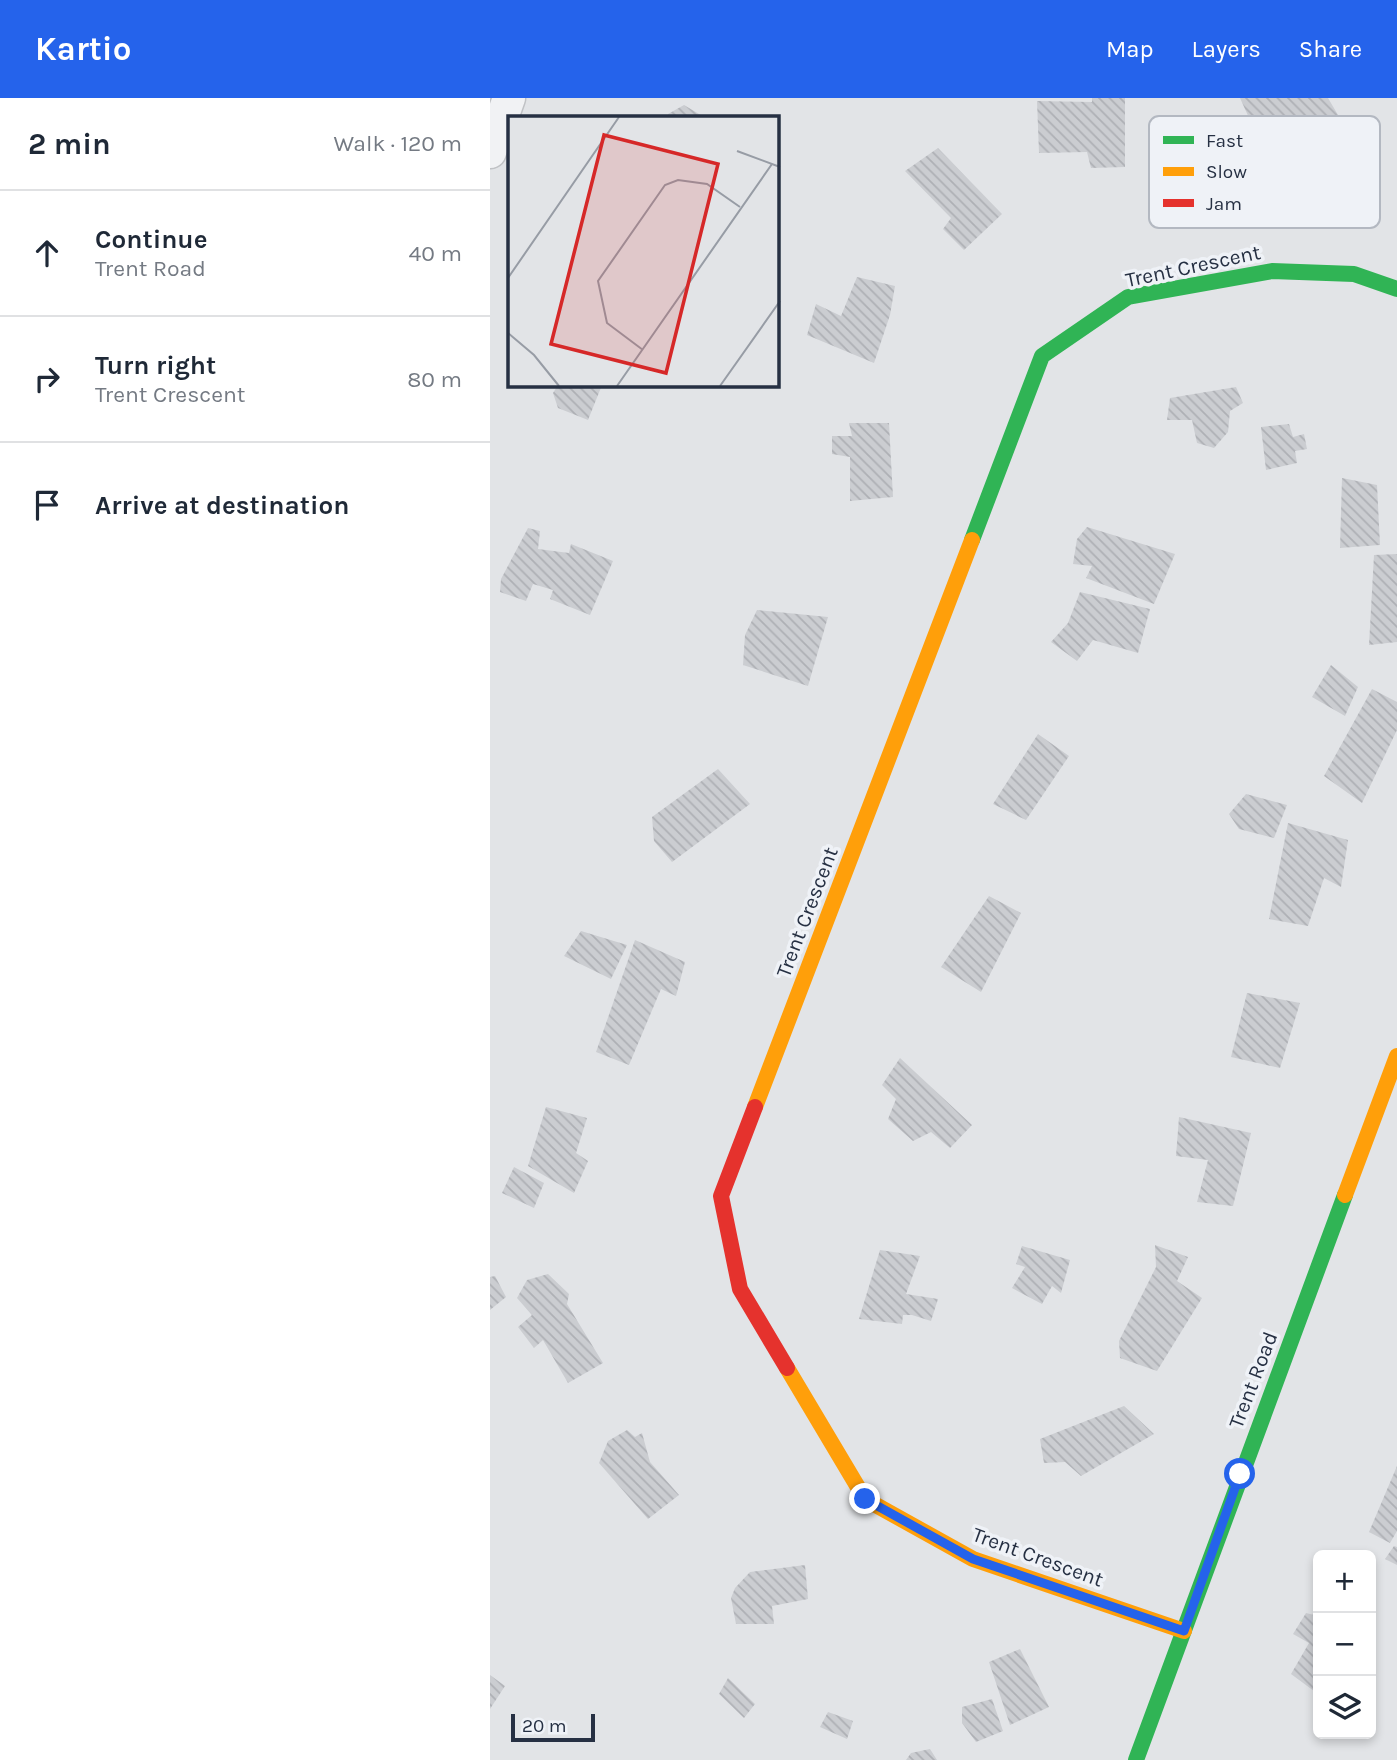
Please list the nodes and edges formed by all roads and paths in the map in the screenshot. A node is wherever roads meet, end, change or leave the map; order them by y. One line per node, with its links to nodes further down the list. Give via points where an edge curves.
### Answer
1 (509, 98): 2 (street)
2 (490, 152)
3 (1397, 289): 5 (street, Trent Crescent, via 1354,274 1272,271 1154,292 1128,297 1042,356 721,1196 740,1289 865,1499 973,1559)
4 (1397, 1056): 5 (street, Trent Road)
5 (1184, 1631): 6 (street, Trent Road)
6 (1136, 1760)

